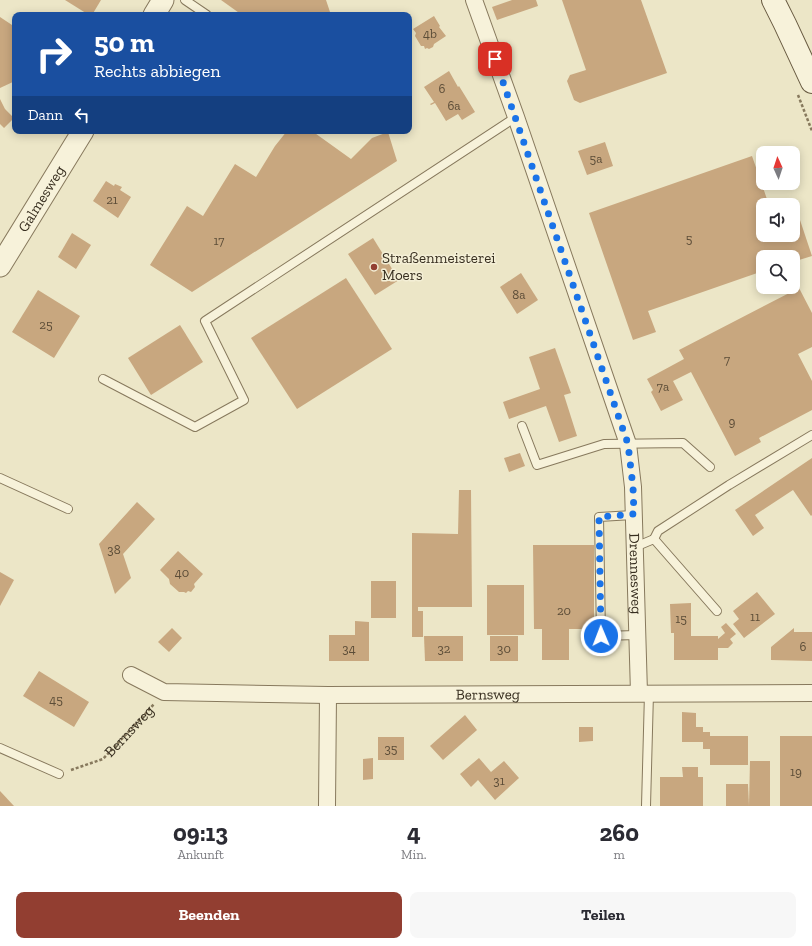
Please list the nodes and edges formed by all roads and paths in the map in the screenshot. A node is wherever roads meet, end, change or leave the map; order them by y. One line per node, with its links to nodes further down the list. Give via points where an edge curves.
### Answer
1 (163, 0): 5 (street)
2 (185, 0): 6 (lane)
3 (474, 0): 8 (street, Drennesweg)
4 (773, 0): 7 (main road)
5 (156, 12)
6 (203, 12)
7 (812, 82)
8 (516, 118): 11 (lane, via 205,321 244,400 196,427); 14 (street, Drennesweg)
9 (81, 134): 10 (street, Galmesweg)
10 (2, 257)
11 (102, 379)
12 (522, 426): 14 (lane, via 537,465 604,444)
13 (812, 435): 19 (lane, via 658,531)
14 (628, 444): 15 (lane, via 683,443); 18 (street, Drennesweg)
15 (710, 466)
16 (0, 478): 17 (lane)
17 (68, 509)
18 (634, 514): 20 (street, Drennesweg); 22 (lane, via 599,517 601,636)
19 (654, 539): 20 (lane); 21 (lane)
20 (635, 547): 22 (street, Drennesweg)
21 (717, 611)
22 (637, 635): 25 (street, Drennesweg)
23 (131, 675): 24 (street, Bernsweg)
24 (164, 692): 27 (street, Bernsweg); 29 (path, Bernsweg, via 103,759)
25 (644, 693): 26 (street, Bernsweg); 27 (street, Bernsweg); 31 (lane)
26 (812, 693)
27 (328, 695): 30 (street)
28 (0, 748): 29 (lane)
29 (59, 774)
30 (327, 806)
31 (646, 806)

